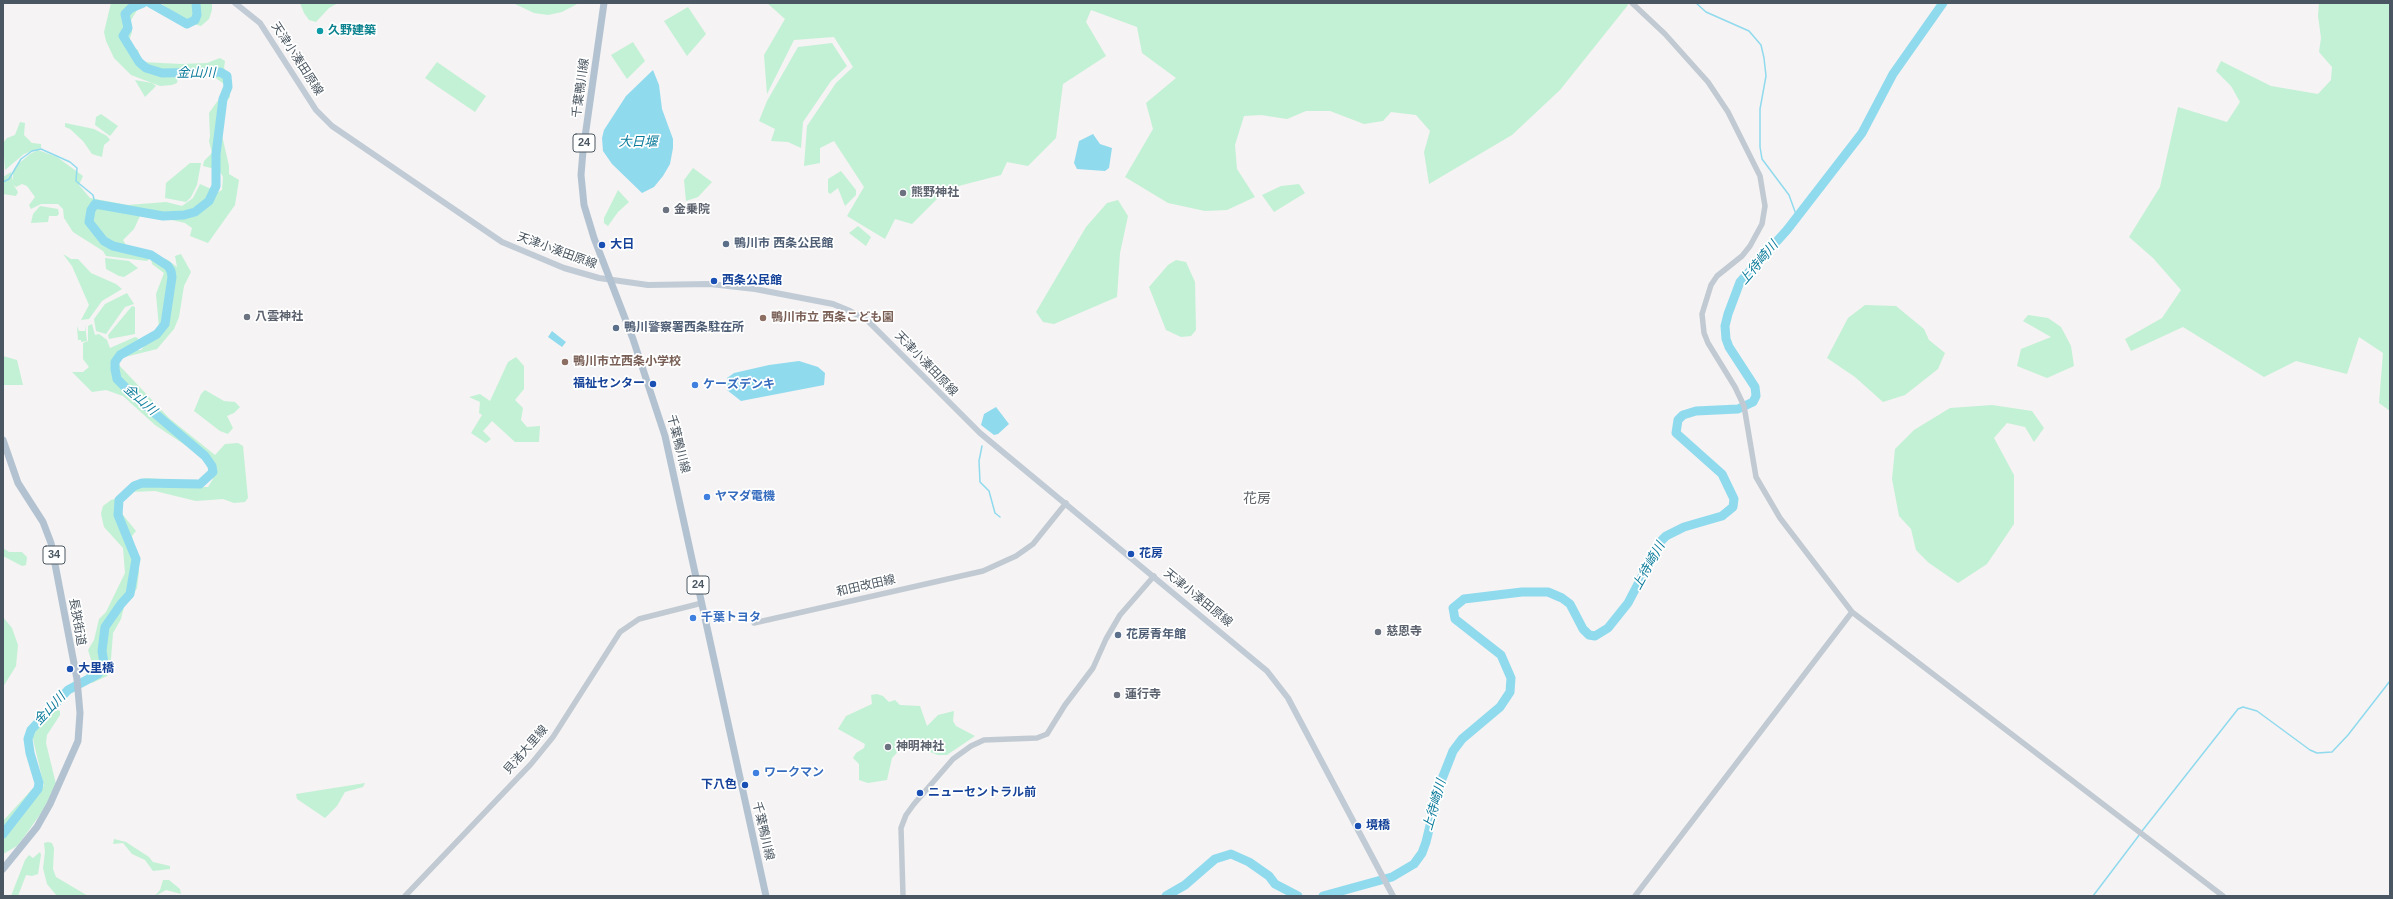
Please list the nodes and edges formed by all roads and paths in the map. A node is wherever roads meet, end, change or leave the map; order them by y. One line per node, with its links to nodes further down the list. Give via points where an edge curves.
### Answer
1 (235, 3): 4 (main road, 天津小湊田原線, via 260,23 316,110 332,126 502,242 564,268)
2 (604, 3): 4 (main road, 千葉鴨川線 / 24, via 581,175 586,214)
3 (1632, 3): 9 (street, via 1694,64 1728,112 1760,176 1765,206 1762,224 1746,251 1717,276 1711,285 1702,314 1704,332 1735,387 1748,422 1756,477 1780,518)
4 (609, 280): 6 (main road, 天津小湊田原線, via 654,286 728,285 815,300 850,311 875,327 969,423); 8 (main road, 千葉鴨川線 / 24, via 633,339 662,426)
5 (3, 440): 11 (main road, 長狭街道 / 34, via 18,483 43,522 50,539 79,692 79,733 64,774 42,819)
6 (1066, 503): 7 (main road, 天津小湊田原線); 10 (street, 和田改田線, via 1033,544 1016,556 983,571)
7 (1154, 576): 14 (street, via 1120,614 1093,668 1047,734 1037,738 984,740 971,746 953,759 911,809 901,828); 15 (main road, 天津小湊田原線, via 1262,666 1275,680 1288,698)
8 (702, 603): 12 (street, 貝渚大里線, via 639,619 620,632 553,737 531,764); 13 (main road, 千葉鴨川線 / 24)
9 (1852, 612): 16 (street); 17 (street)
10 (754, 623)
11 (3, 870)
12 (405, 896)
13 (766, 896)
14 (903, 896)
15 (1393, 896)
16 (1635, 896)
17 (2223, 896)

